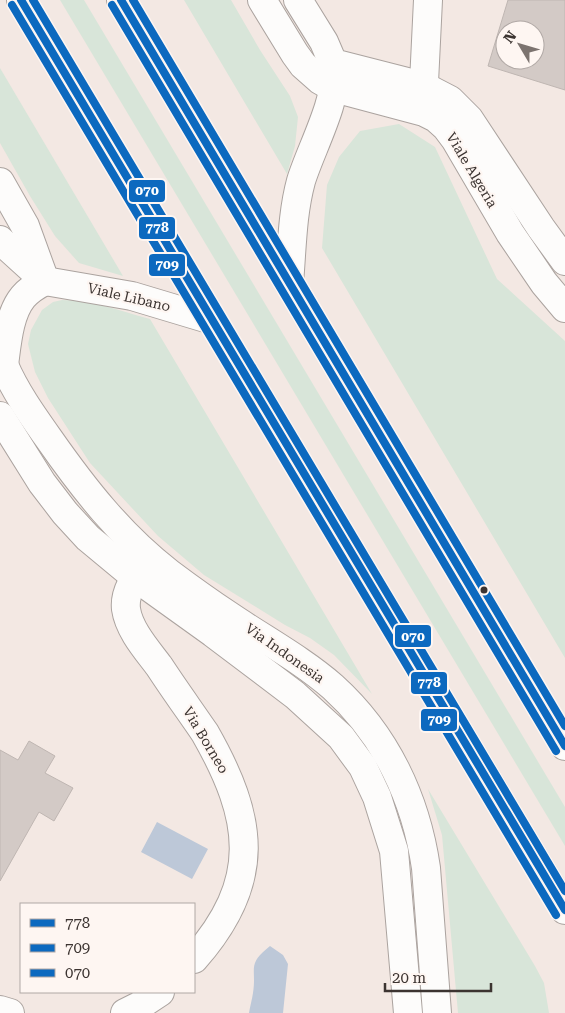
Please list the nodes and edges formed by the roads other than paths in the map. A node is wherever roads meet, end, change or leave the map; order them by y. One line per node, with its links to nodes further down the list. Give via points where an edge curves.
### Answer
1 (21, 0): 14 (street)
2 (121, 0): 12 (street)
3 (262, 0): 6 (street, Viale Algeria, via 303,65 320,80)
4 (298, 0): 6 (street, via 324,42)
5 (428, 0): 7 (street)
6 (334, 76): 7 (street, Viale Algeria); 12 (street, via 301,180)
7 (423, 99): 10 (street, Viale Algeria, via 450,100 470,119); 13 (street, Viale Algeria, via 455,139 510,233)
8 (0, 182): 11 (street, via 25,226)
9 (0, 240): 11 (street)
10 (565, 261)
11 (45, 280): 14 (street, Viale Libano, via 132,296); 15 (street, via 29,291 16,308)
12 (290, 283): 18 (street)
13 (565, 308)
14 (212, 320): 19 (street)
15 (2, 364): 17 (street, Via Indonesia, via 19,395 74,473 124,534)
16 (0, 416): 17 (street, Via Indonesia, via 42,483 88,538)
17 (143, 567): 20 (street, Via Borneo, via 126,601 128,618 214,749 232,789 244,830 244,858 238,889 222,922); 25 (street, Via Indonesia, via 213,633 295,695 341,737 363,767 377,797 394,851); 26 (street, Via Indonesia, via 205,599 293,657 332,687 361,716 387,753 412,807 423,847)
18 (565, 746)
19 (565, 910)
20 (195, 959)
21 (159, 993): 24 (street)
22 (0, 1010): 23 (street)
23 (10, 1013)
24 (125, 1013)
25 (408, 1013)
26 (437, 1013)

